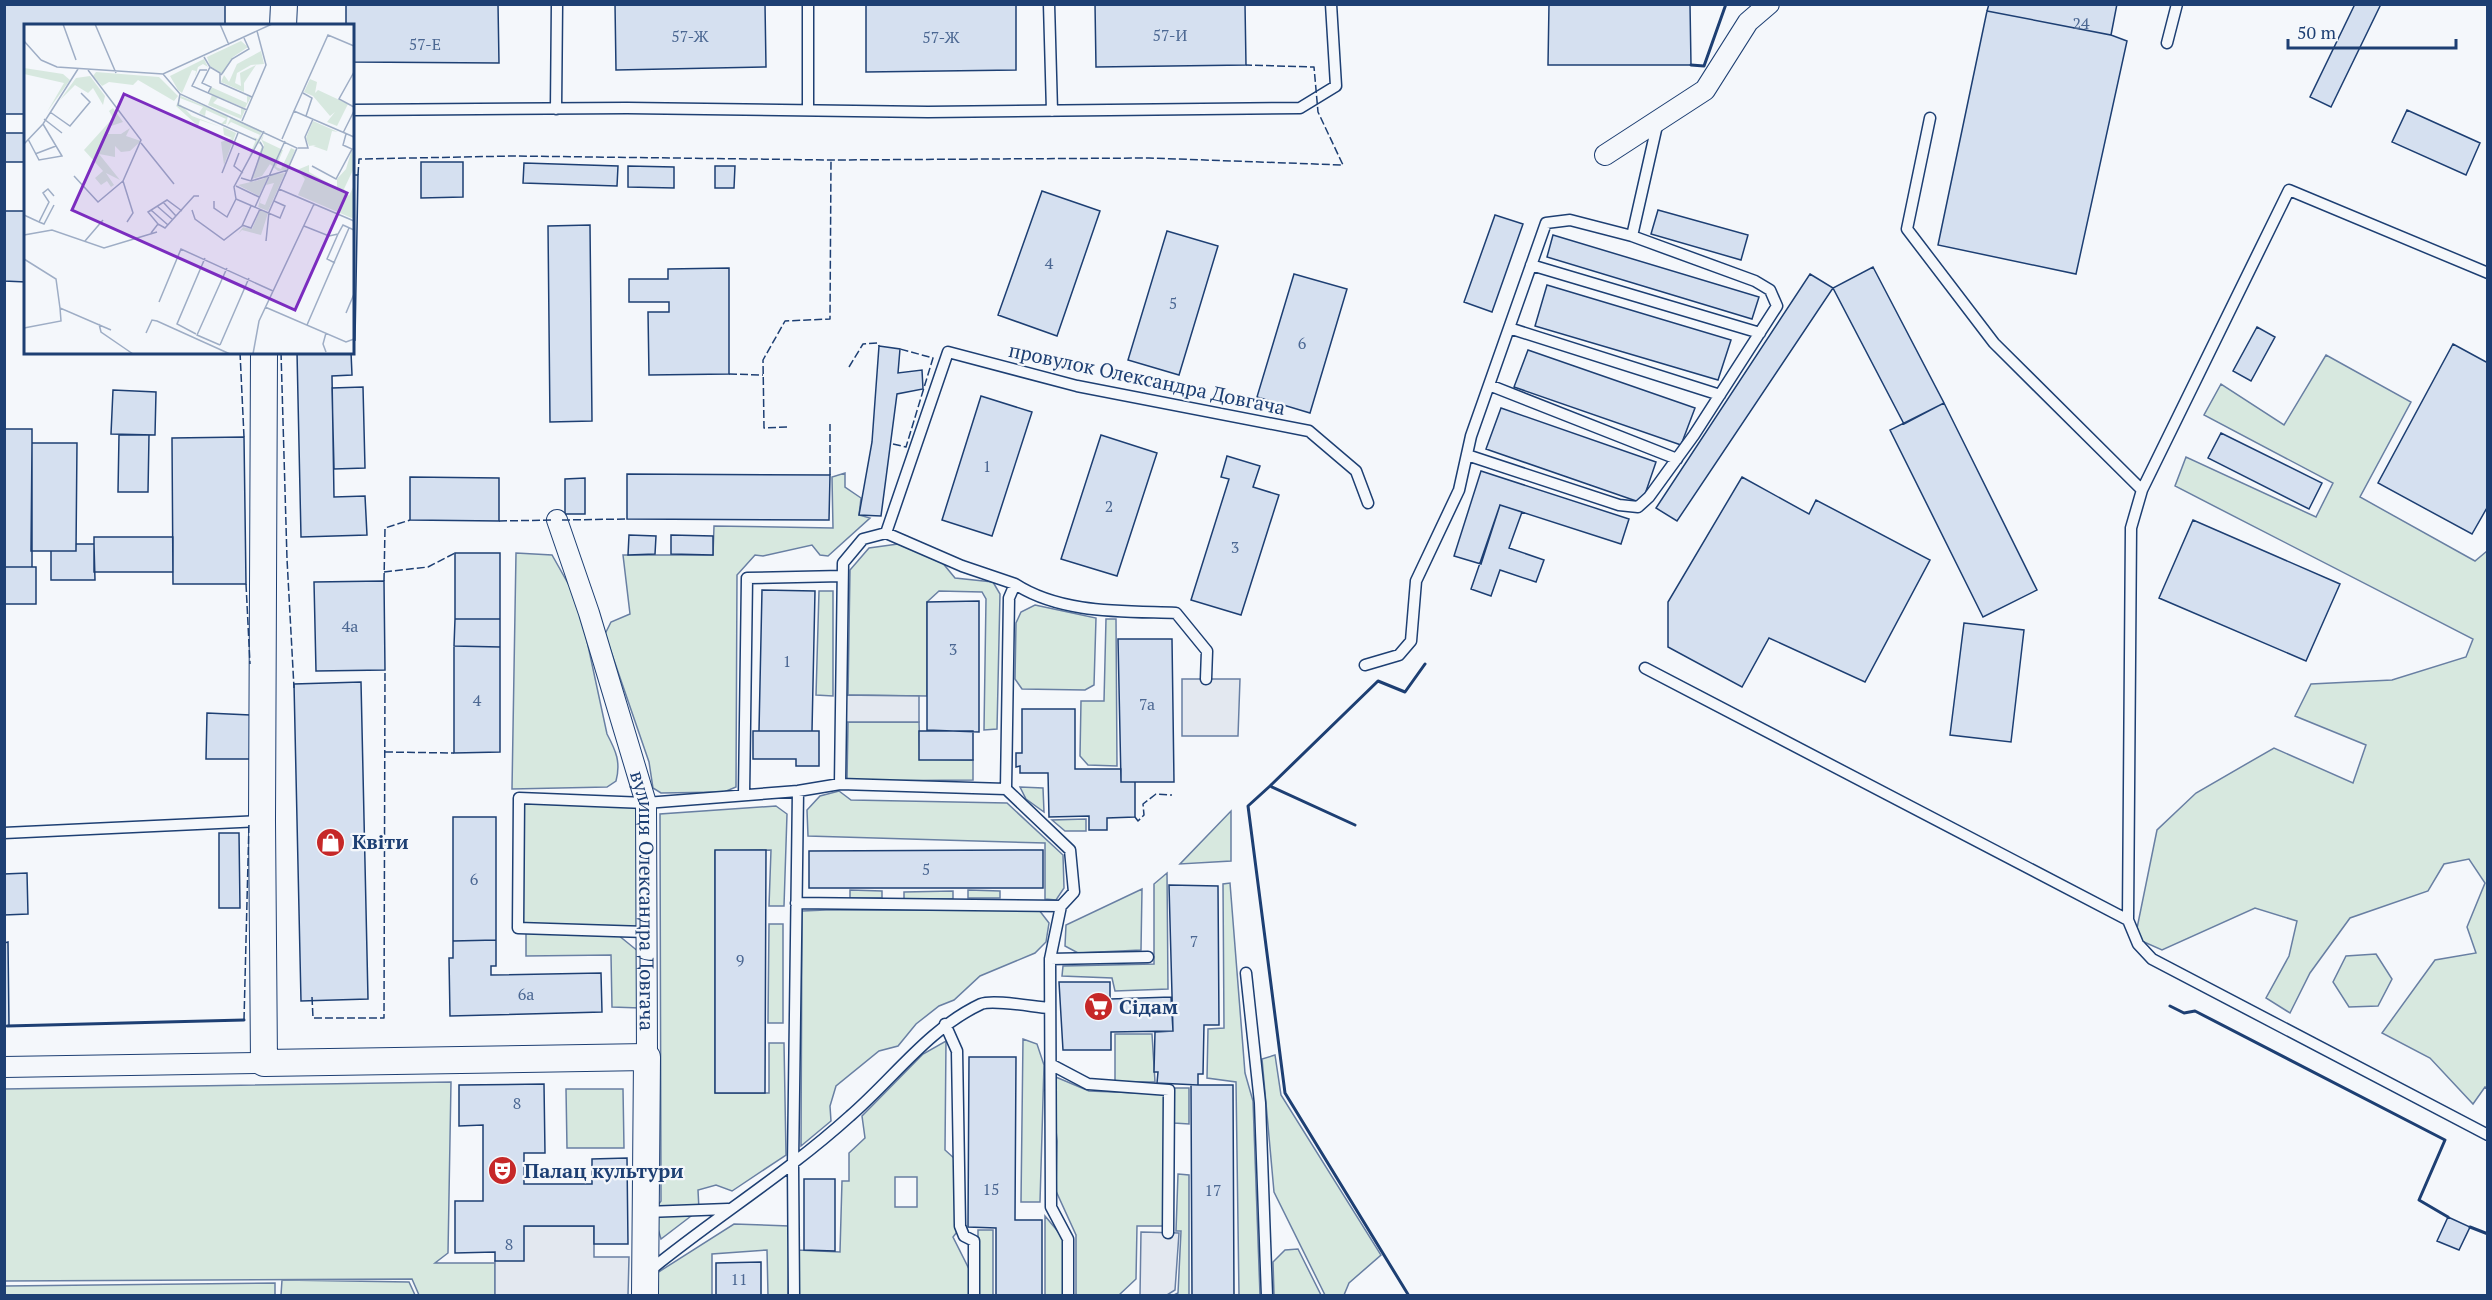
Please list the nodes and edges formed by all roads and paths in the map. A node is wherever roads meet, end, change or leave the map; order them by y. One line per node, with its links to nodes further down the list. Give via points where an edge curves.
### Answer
1 (284, 4): 8 (street)
2 (557, 4): 10 (lane)
3 (808, 4): 12 (lane)
4 (1049, 4): 13 (lane)
5 (1331, 4): 13 (lane, via 1336,86 1300,108)
6 (1769, 4): 15 (street, via 1748,22 1705,90)
7 (2177, 4): 9 (lane)
8 (283, 24)
9 (2167, 44)
10 (556, 109): 11 (lane); 12 (lane)
11 (354, 110)
12 (808, 110): 13 (lane)
13 (1052, 111)
14 (1930, 118): 27 (lane, via 1907,229 1994,343)
15 (1658, 121): 16 (street); 17 (lane)
16 (1605, 155)
17 (1632, 236): 18 (lane, via 1570,220 1546,223); 21 (lane, via 1770,290 1777,306)
18 (1531, 265): 20 (lane); 21 (lane)
19 (2487, 273): 27 (lane, via 2289,190)
20 (1509, 328): 23 (lane); 24 (lane)
21 (1760, 333): 24 (lane)
22 (264, 354): 41 (street)
23 (1489, 384): 25 (lane); 26 (lane)
24 (1720, 395): 26 (lane)
25 (1467, 455): 26 (lane, via 1618,505 1638,507); 33 (lane, via 1458,490 1416,581 1411,641 1399,655)
26 (1677, 459)
27 (2142, 490): 45 (lane, via 2131,528)
28 (1368, 503): 30 (lane, провулок Олександра Довгача, via 1356,471 1309,431 1077,386 948,352)
29 (557, 520): 40 (street, вулиця Олександра Довгача)
30 (886, 533): 31 (lane, via 863,539 843,563); 32 (lane)
31 (842, 576): 36 (lane); 39 (lane, via 747,579)
32 (1015, 584): 35 (lane, via 1034,596 1103,611 1176,613 1207,651); 37 (lane, via 1009,598)
33 (1365, 665)
34 (1645, 668): 45 (lane)
35 (1206, 679)
36 (840, 784): 37 (lane); 38 (lane)
37 (1006, 789): 44 (lane, via 1070,850 1074,892)
38 (798, 791): 39 (lane); 43 (lane)
39 (744, 795): 40 (lane)
40 (646, 803): 46 (street, вулиця Олександра Довгача); 46 (lane, via 519,798 518,928)
41 (262, 821): 42 (lane); 53 (street)
42 (4, 833)
43 (796, 903): 44 (lane); 57 (lane)
44 (1061, 906): 48 (lane)
45 (2128, 920): 56 (lane, via 2138,944 2152,959)
46 (646, 932): 52 (street, вулиця Олександра Довгача)
47 (1148, 957): 48 (lane)
48 (1050, 959): 50 (lane)
49 (1246, 973): 65 (lane, via 1260,1103)
50 (1049, 1008): 51 (lane, via 984,1003); 54 (lane)
51 (945, 1024): 57 (lane, via 852,1115); 63 (lane, via 957,1052 960,1226 964,1236 974,1241)
52 (647, 1057): 53 (street); 59 (street, вулиця Олександра Довгача)
53 (264, 1063): 55 (street)
54 (1052, 1065): 60 (lane, via 1088,1084 1169,1090); 64 (lane, via 1051,1206 1068,1239)
55 (4, 1067)
56 (2487, 1135)
57 (793, 1165): 58 (lane); 62 (lane)
58 (728, 1209): 59 (lane); 61 (lane)
59 (646, 1212): 61 (street, вулиця Олександра Довгача)
60 (1168, 1233)
61 (645, 1284)
62 (794, 1296)
63 (974, 1296)
64 (1068, 1296)
65 (1267, 1296)

